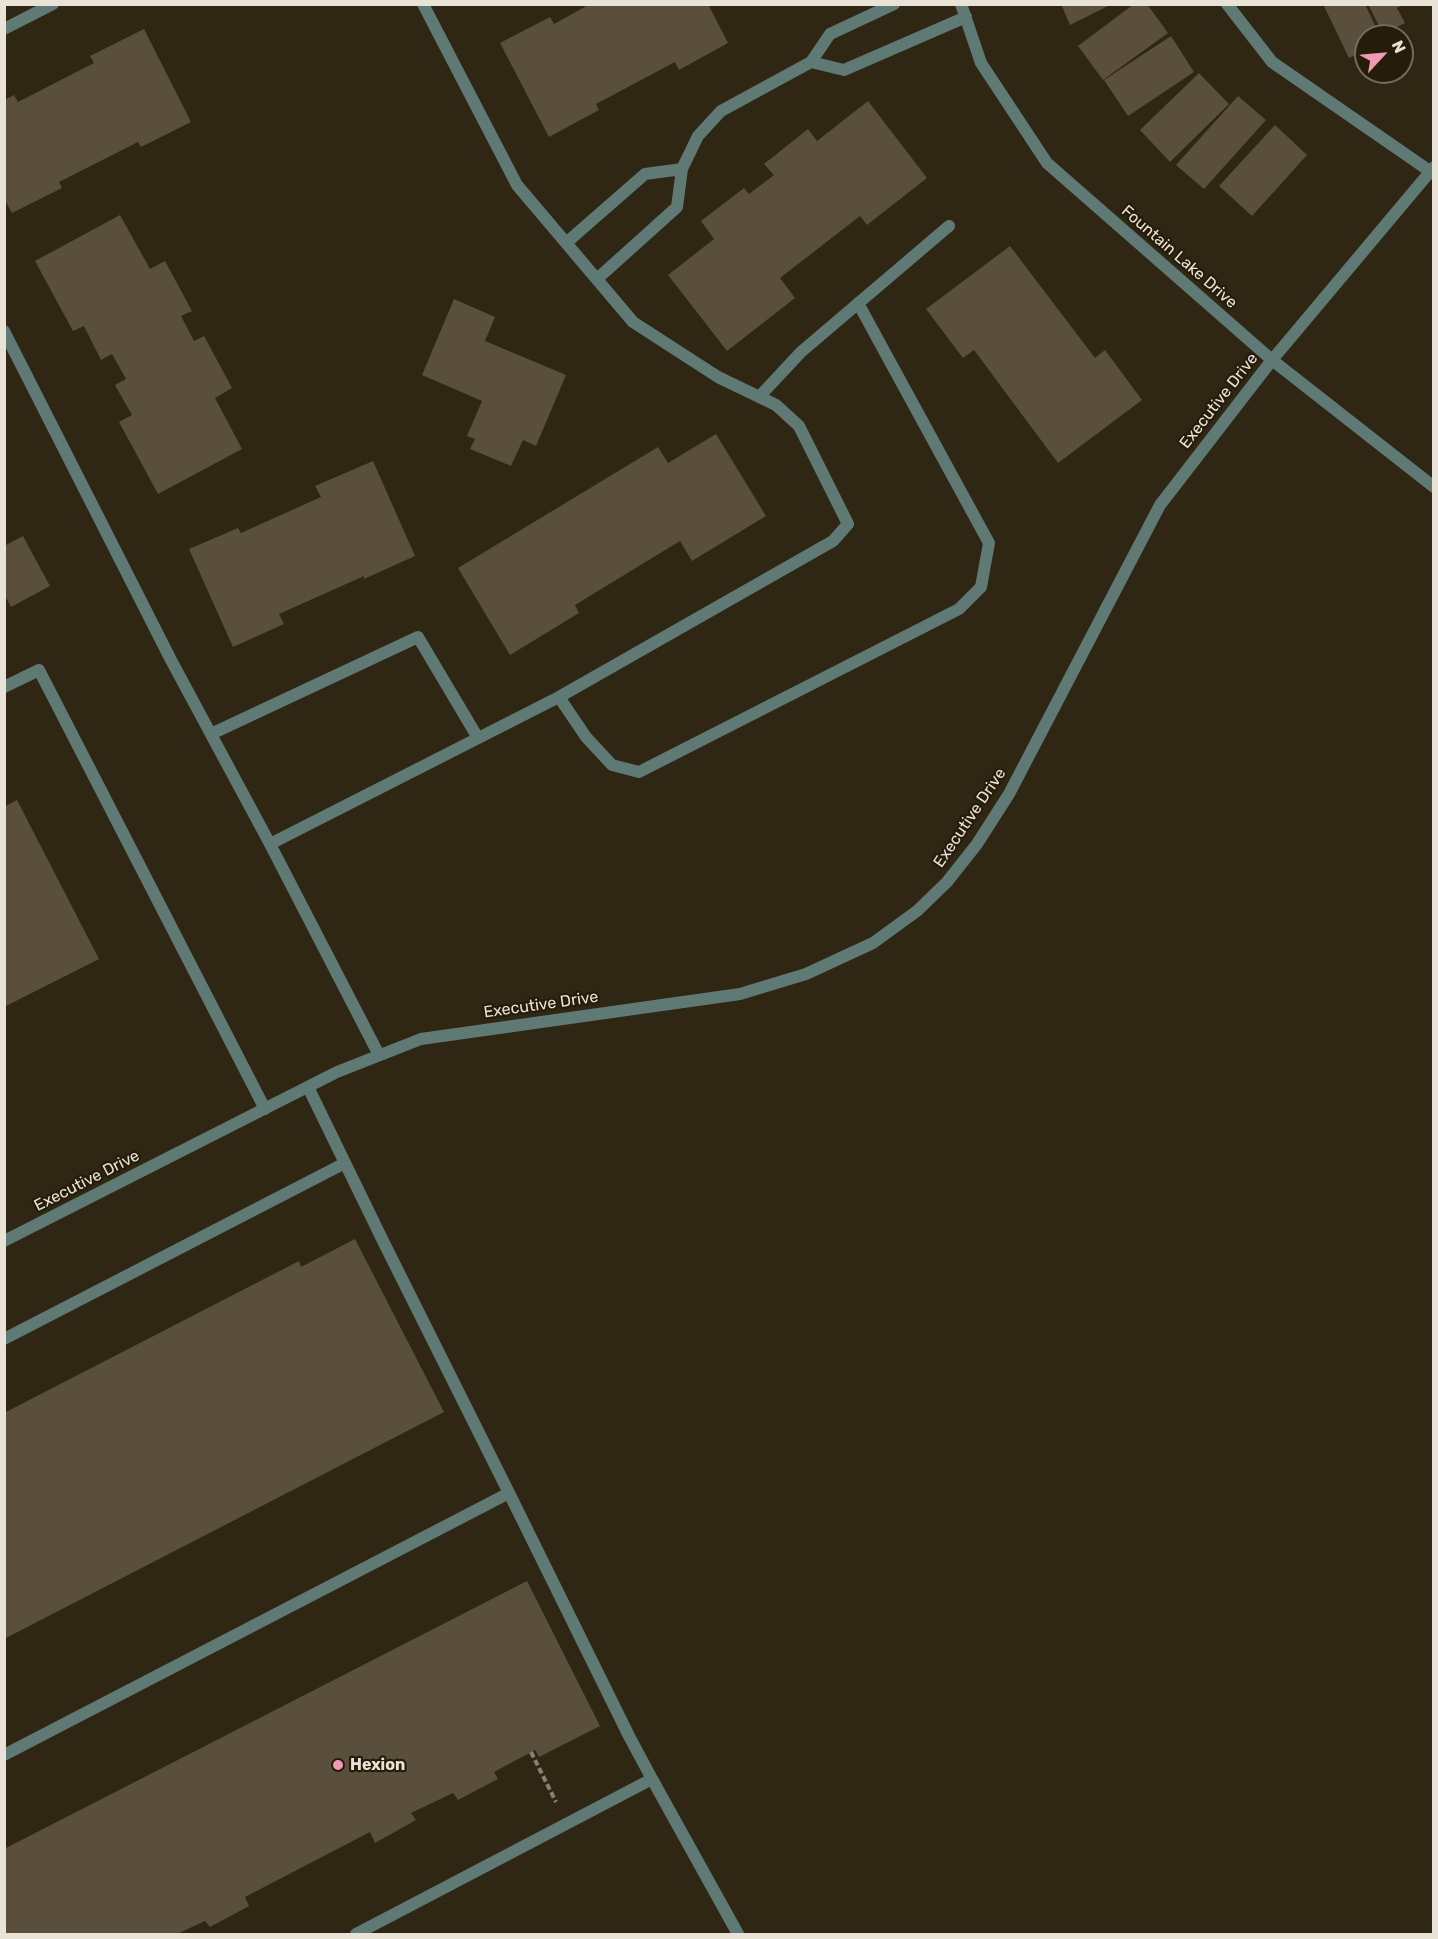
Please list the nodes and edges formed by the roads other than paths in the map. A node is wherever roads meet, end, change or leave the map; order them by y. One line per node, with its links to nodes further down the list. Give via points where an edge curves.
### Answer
1 (53, 4): 6 (street)
2 (423, 4): 11 (street, via 517,186)
3 (894, 4): 7 (street, via 830,34)
4 (1227, 4): 9 (street, via 1272,62)
5 (963, 11): 7 (street, via 844,70); 15 (street, Fountain Lake Drive, via 981,63 1047,163)
6 (4, 29)
7 (811, 62): 8 (street, via 722,111 699,136)
8 (682, 169): 11 (street, via 645,174); 12 (street, via 677,207)
9 (1432, 171): 15 (street, Executive Drive)
10 (948, 226): 13 (street)
11 (566, 243): 12 (street)
12 (597, 279): 16 (street, via 633,322 718,377)
13 (858, 303): 16 (street, via 801,352); 19 (street, via 989,543 981,587 959,609 639,772 612,765 586,737)
14 (4, 331): 20 (street)
15 (1272, 360): 17 (street, Fountain Lake Drive); 23 (street, Executive Drive, via 1160,505 1009,794 977,844 947,882 917,911 873,943 806,974 740,994 421,1039)
16 (759, 397): 19 (street, via 776,405 799,426 848,524 833,541)
17 (1434, 487)
18 (4, 687): 25 (street, via 39,670)
19 (559, 697): 21 (street)
20 (211, 734): 21 (street, via 418,637); 22 (street)
21 (478, 738): 22 (street)
22 (270, 844): 23 (street)
23 (379, 1055): 24 (street, Executive Drive)
24 (308, 1087): 25 (street, Executive Drive); 26 (street)
25 (265, 1109): 27 (street, Executive Drive)
26 (345, 1163): 28 (street); 29 (street)
27 (4, 1241)
28 (4, 1339)
29 (509, 1493): 30 (street); 31 (street)
30 (4, 1755)
31 (652, 1779): 32 (street); 33 (street)
32 (356, 1935)
33 (738, 1935)

